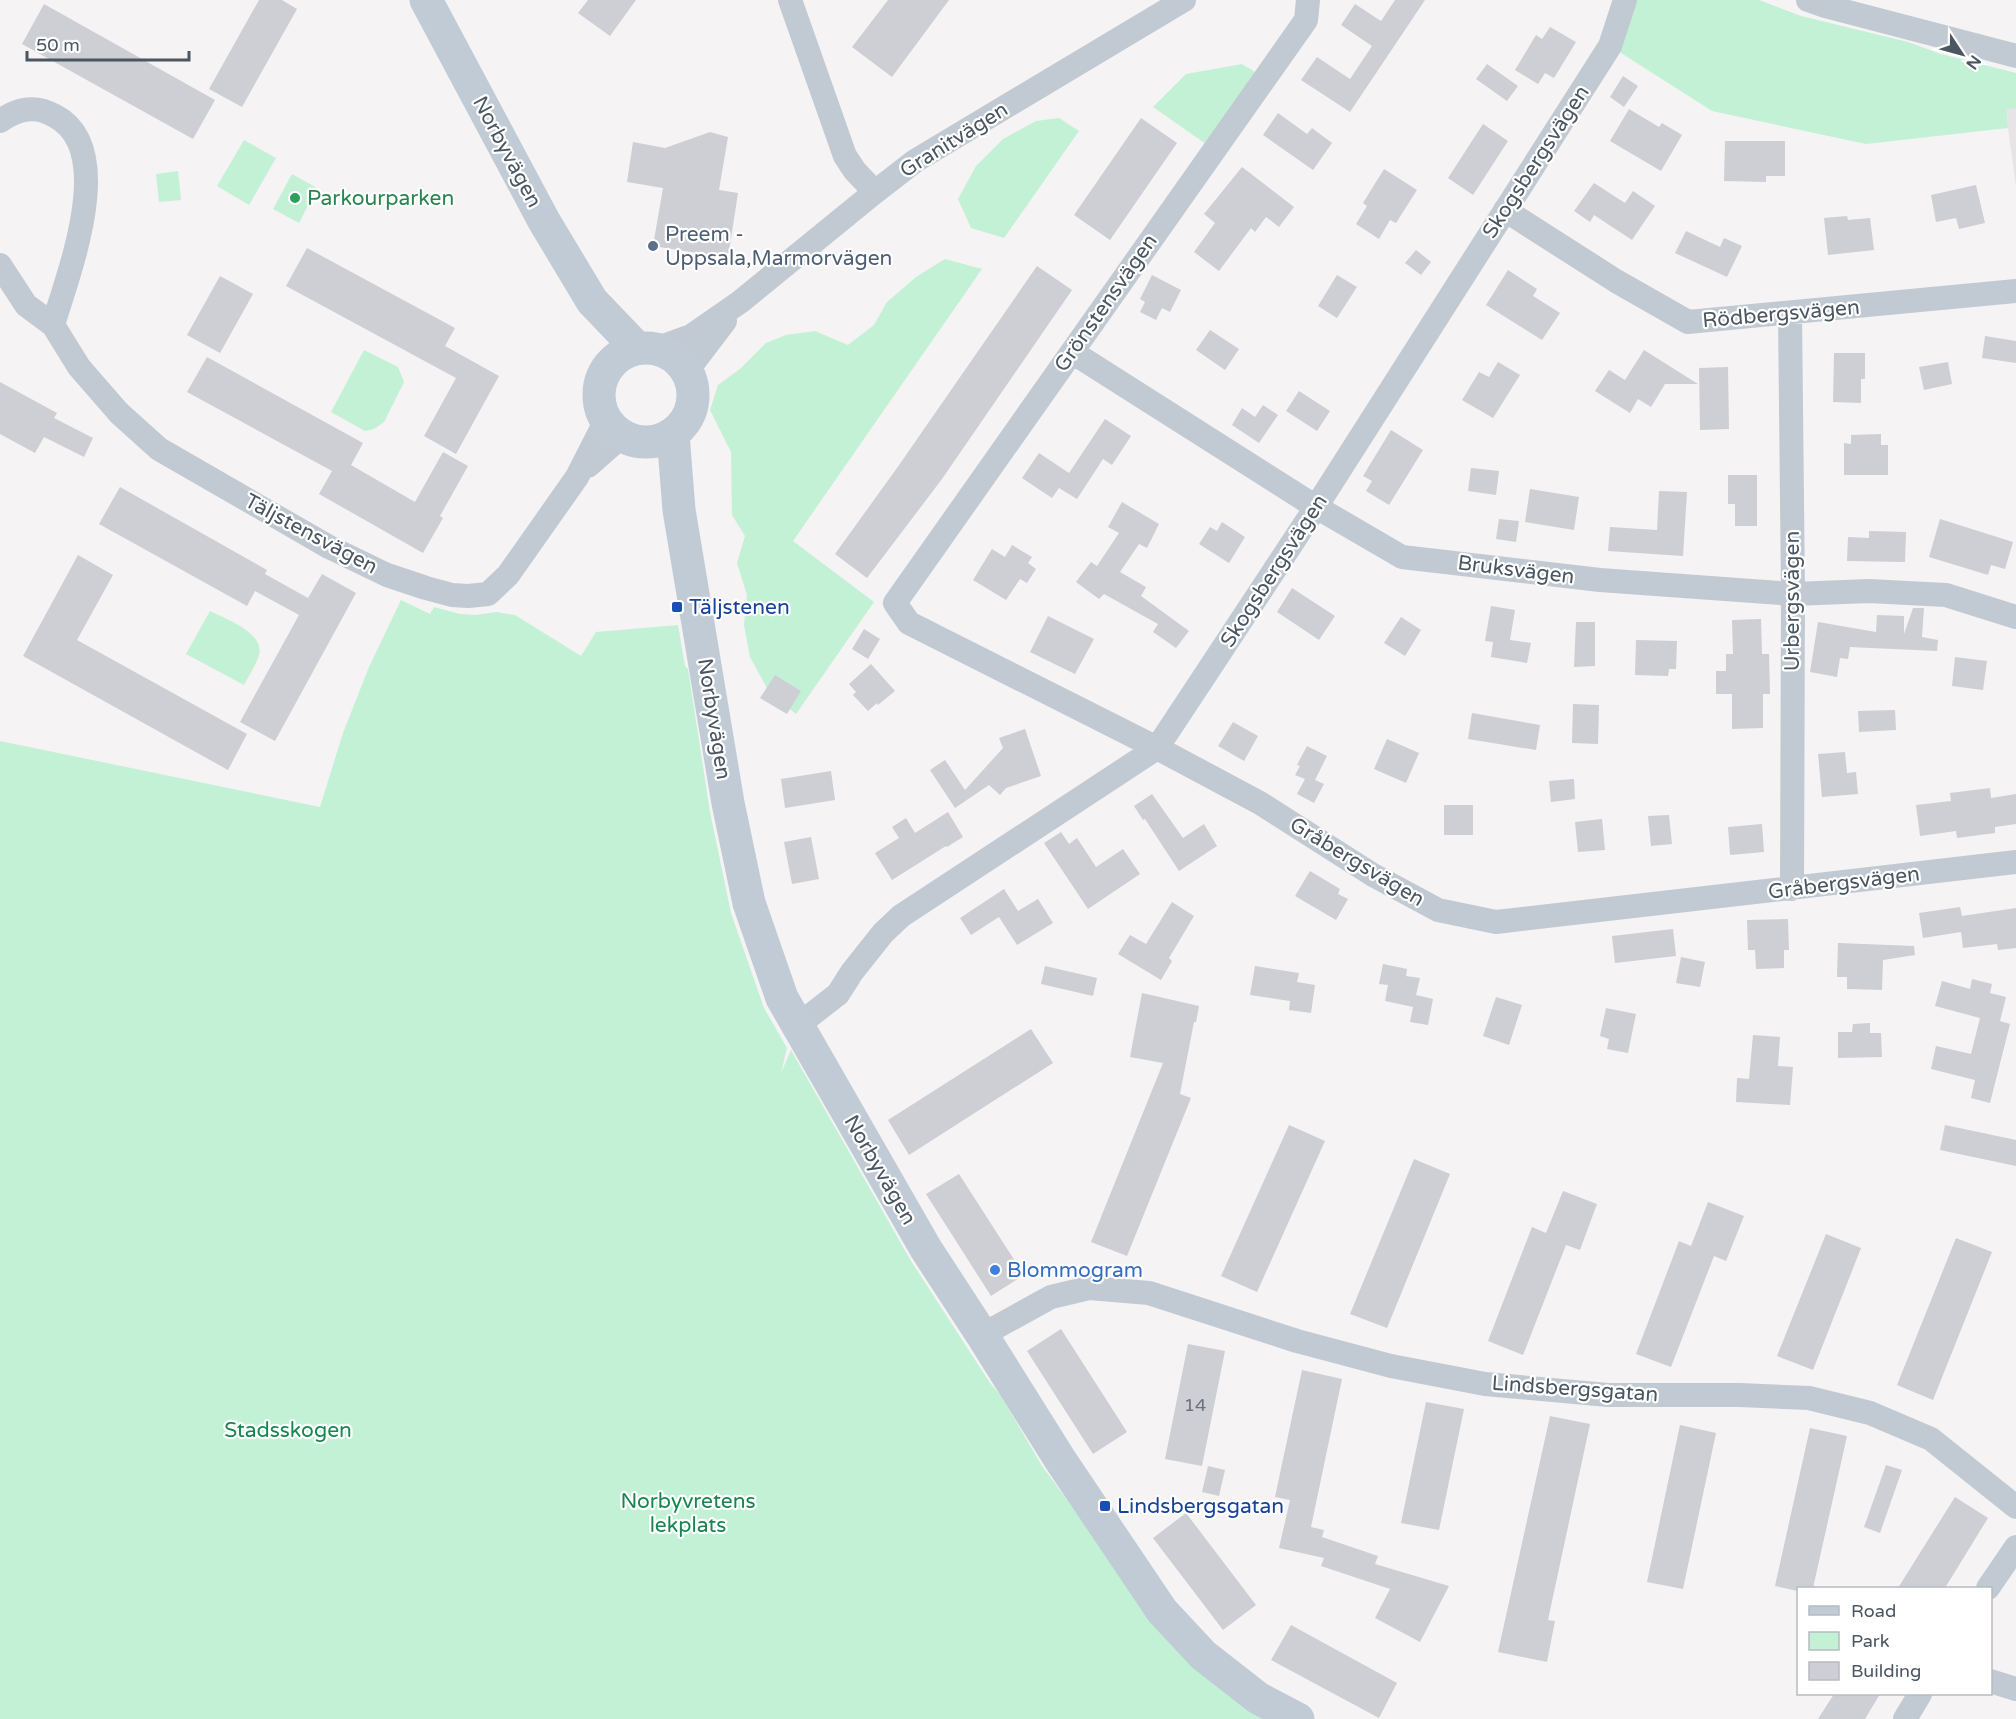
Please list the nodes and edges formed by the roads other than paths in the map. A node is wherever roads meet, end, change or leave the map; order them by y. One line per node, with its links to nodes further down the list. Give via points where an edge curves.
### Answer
1 (426, 0): 17 (street, Norbyvägen, via 544,221 592,301 608,348)
2 (790, 0): 9 (street, via 845,156)
3 (1184, 0): 9 (street, Granitvägen, via 915,161)
4 (1308, 0): 16 (street, Grönstensvägen, via 1306,20)
5 (1625, 0): 10 (street, Skogsbergsvägen, via 1610,46)
6 (1808, 0): 7 (street)
7 (2016, 56)
8 (0, 121): 15 (street, via 14,111 45,110 75,131 83,146 87,190 82,223)
9 (875, 192): 13 (street, Granitvägen)
10 (1505, 210): 14 (street, Rödbergsvägen, via 1616,282 1688,322); 20 (street, Skogsbergsvägen)
11 (0, 265): 15 (street, Täljstensvägen, via 26,305)
12 (2016, 291): 14 (street, Rödbergsvägen)
13 (740, 302): 17 (street, Granitvägen, via 690,336); 18 (street, Granitvägen)
14 (1790, 314): 21 (street, Urbergsvägen)
15 (53, 325): 19 (street, Täljstensvägen, via 79,367 159,449 329,547 387,575 452,595 488,594 508,575 578,477 602,452)
16 (1072, 352): 20 (street, Bruksvägen); 22 (street, Grönstensvägen)
17 (634, 353): 18 (street, via 675,357); 19 (street, via 601,378 598,396 601,413)
18 (687, 371): 19 (street, via 693,386 693,402 680,429)
19 (637, 433): 27 (street, Norbyvägen, via 679,510 728,803 749,903 782,998)
20 (1316, 507): 21 (street, Bruksvägen, via 1402,557 1600,580); 24 (street, Skogsbergsvägen)
21 (1793, 594): 23 (street, Bruksvägen, via 1869,591 1946,595); 26 (street, Urbergsvägen)
22 (895, 603): 24 (street, Gråbergsvägen, via 909,623)
23 (2016, 617)
24 (1157, 748): 26 (street, Gråbergsvägen, via 1260,803 1373,875 1437,910 1496,922); 27 (street, Skogsbergsvägen, via 901,916 883,933 838,994)
25 (2016, 862): 26 (street, Gråbergsvägen)
26 (1792, 889)
27 (797, 1026): 28 (street, Norbyvägen, via 926,1249)
28 (982, 1335): 29 (street, Lindsbergsgatan, via 1051,1297 1089,1288 1149,1293 1297,1341 1391,1366 1485,1384 1608,1395 1809,1398 1870,1413 1931,1439); 35 (street, Norbyvägen, via 1162,1611 1203,1655 1258,1698)
29 (2016, 1507)
30 (2016, 1547): 31 (street)
31 (1989, 1587)
32 (1992, 1683): 33 (street)
33 (2016, 1689)
34 (1919, 1695): 36 (street)
35 (1298, 1719)
36 (1905, 1719)

